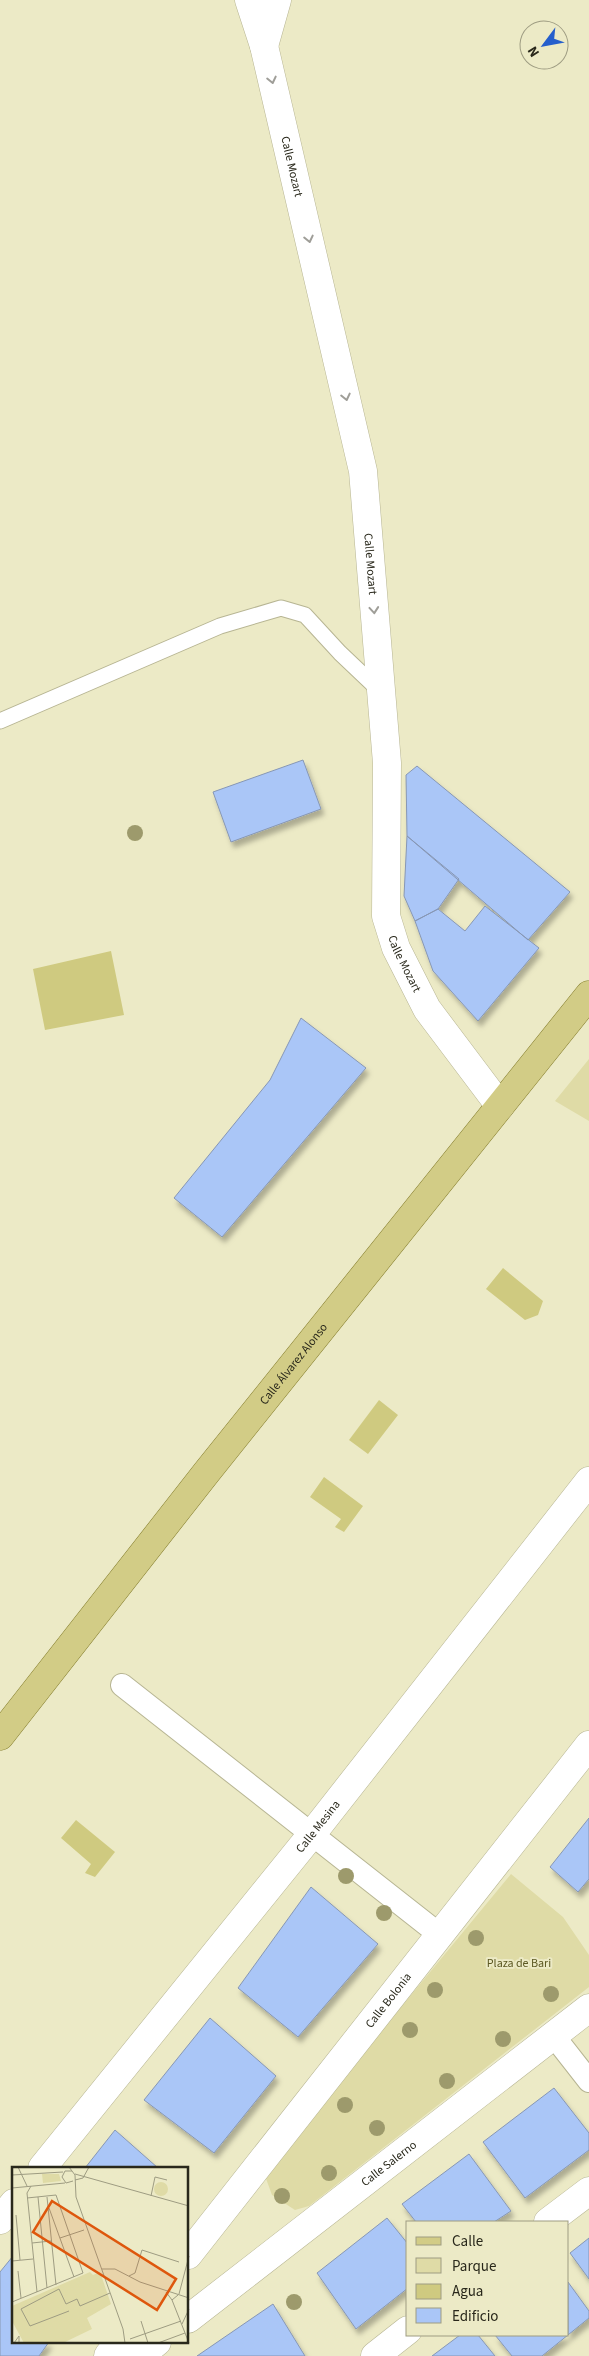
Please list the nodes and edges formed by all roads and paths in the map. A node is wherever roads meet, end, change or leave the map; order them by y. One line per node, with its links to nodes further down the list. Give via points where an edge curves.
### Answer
1 (249, 0): 3 (street, Calle Mozart)
2 (277, 0): 3 (street)
3 (264, 46): 4 (street, Calle Mozart, one-way to 4, via 363,470)
4 (381, 692): 5 (lane, via 305,615 281,608 220,626); 7 (street, Calle Mozart, via 387,763 386,916 396,948 427,1008)
5 (0, 721)
6 (589, 995): 7 (main road, Calle Álvarez Alonso)
7 (500, 1106): 10 (main road, Calle Álvarez Alonso)
8 (589, 1481): 12 (street, Calle Mesina)
9 (122, 1685): 12 (street)
10 (0, 1736)
11 (589, 1745): 13 (street, Calle Bolonia)
12 (312, 1834): 13 (street); 17 (street, Calle Mesina)
13 (440, 1935): 22 (street, Calle Bolonia)
14 (589, 2008): 15 (street, Calle Salerno)
15 (553, 2035): 16 (street); 23 (street, Calle Salerno)
16 (589, 2081)
17 (43, 2167)
18 (589, 2191): 21 (street)
19 (12, 2205): 20 (street)
20 (0, 2220)
21 (549, 2221)
22 (189, 2254)
23 (189, 2318)
24 (406, 2332): 29 (street)
25 (117, 2344): 27 (street)
26 (154, 2344): 28 (street)
27 (108, 2356)
28 (139, 2356)
29 (375, 2356)

